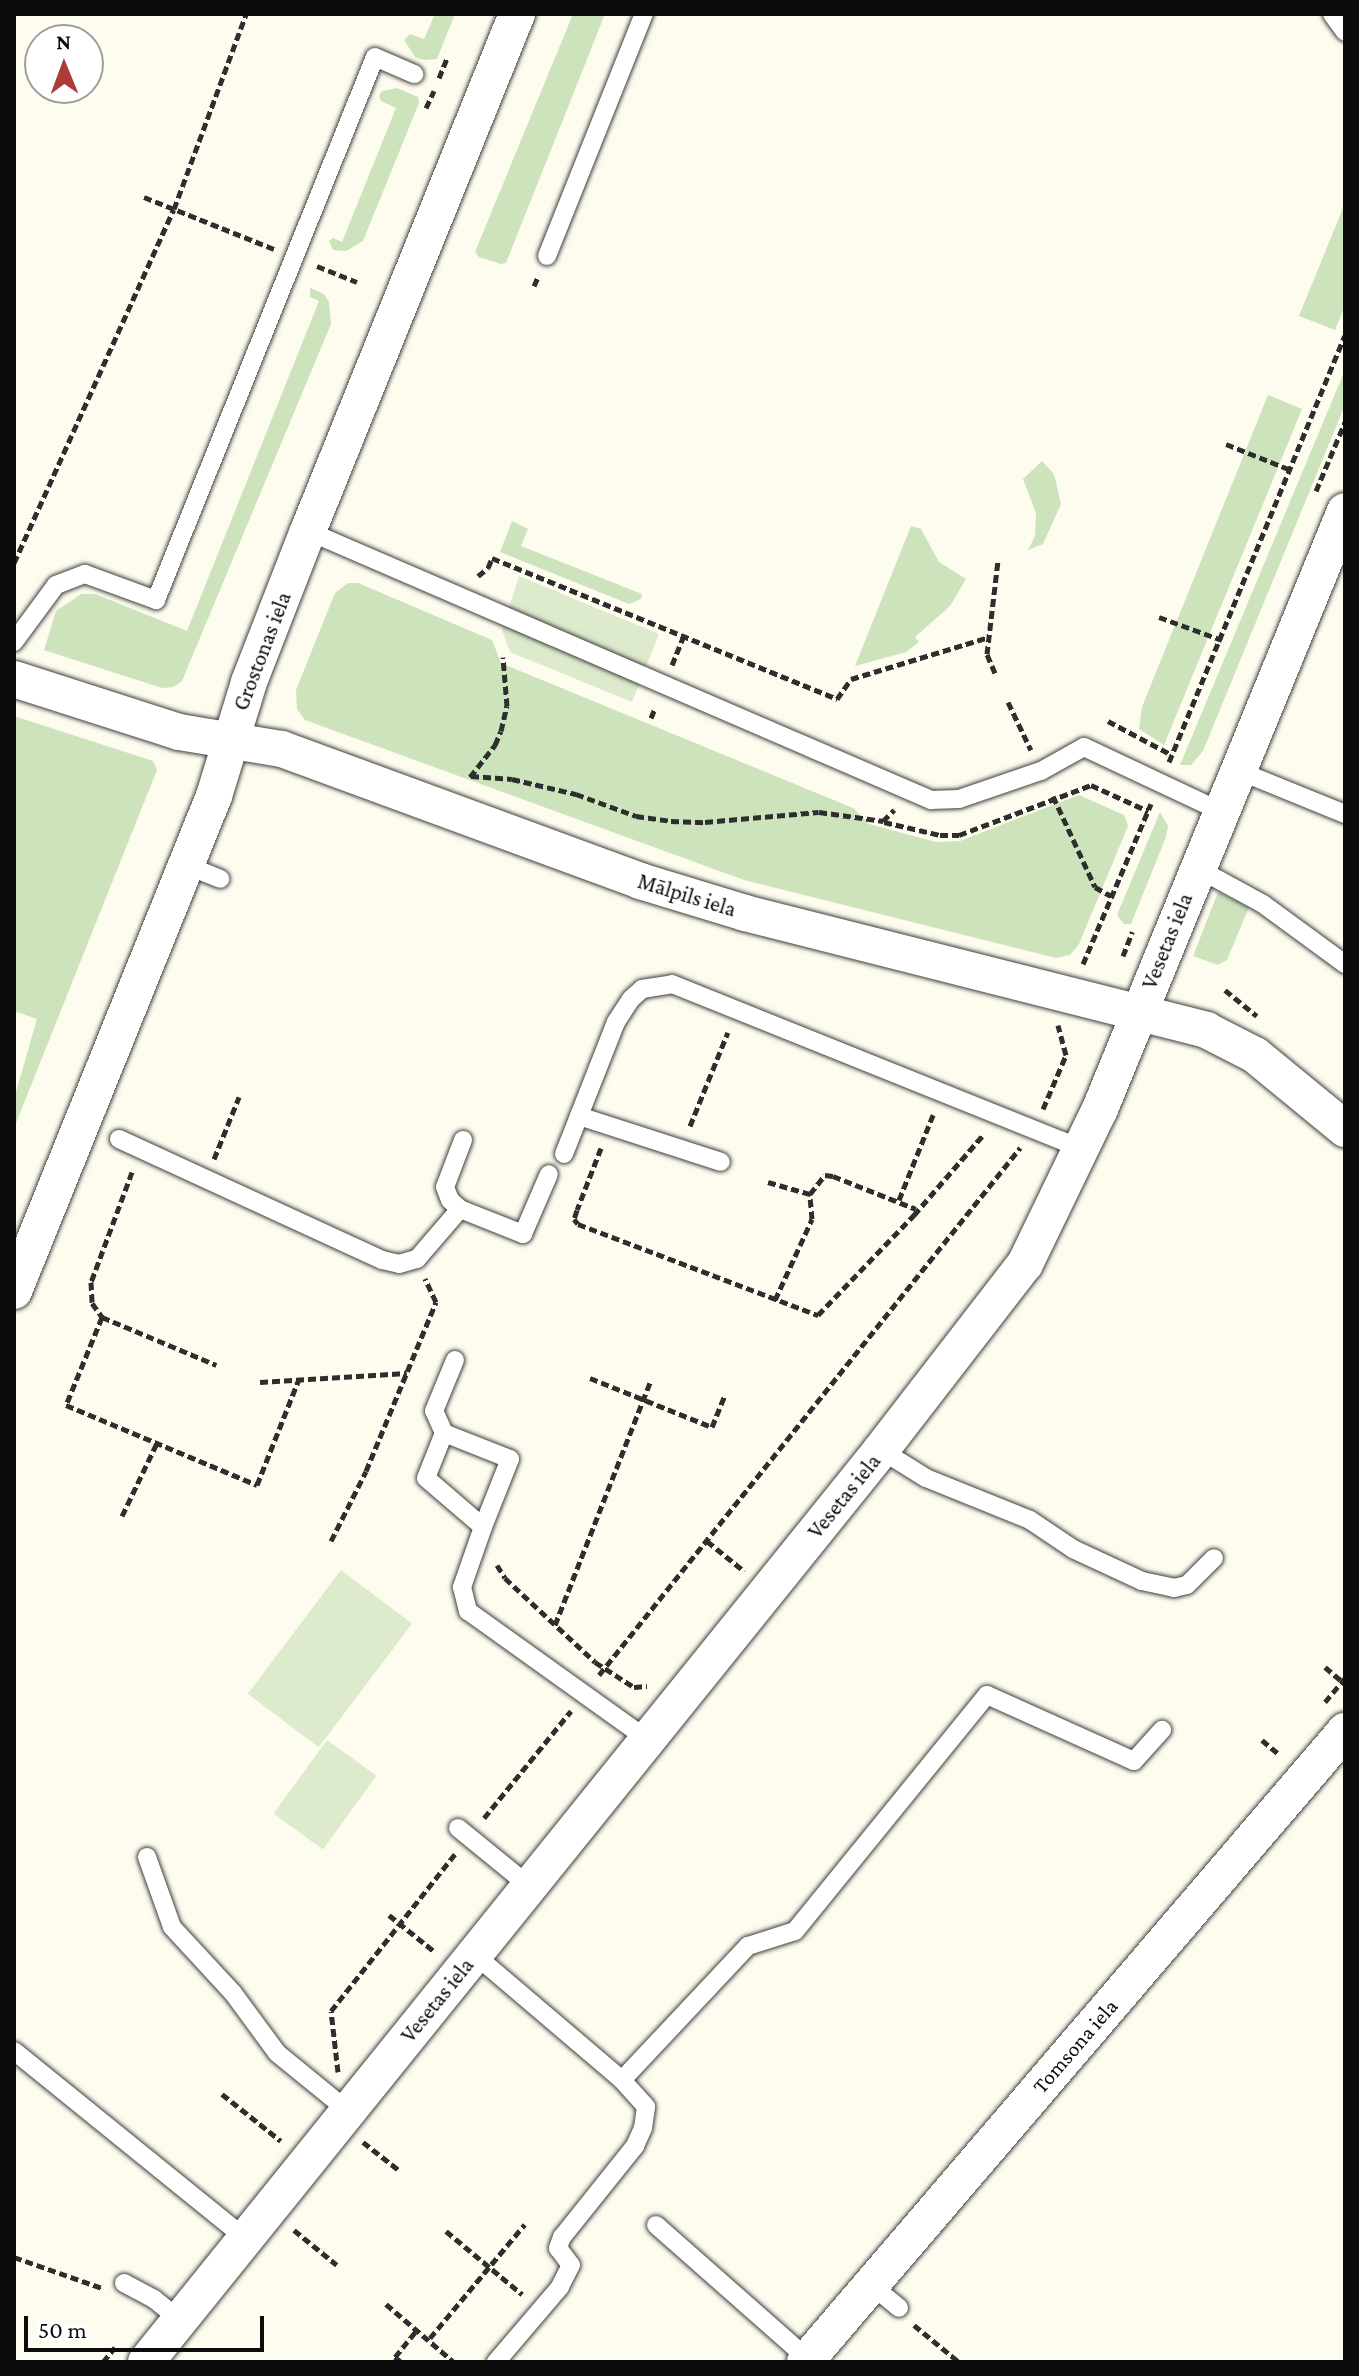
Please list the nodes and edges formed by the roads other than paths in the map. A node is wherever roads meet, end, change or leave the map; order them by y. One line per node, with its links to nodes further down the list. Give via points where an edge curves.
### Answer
1 (517, 14): 8 (street, Grostonas iela)
2 (644, 14): 6 (lane)
3 (1332, 14): 4 (lane)
4 (1345, 32)
5 (414, 74): 9 (lane, via 375,57 156,600 85,574 56,585)
6 (547, 256)
7 (1345, 511): 12 (street, Vesetas iela)
8 (308, 531): 11 (street, Grostonas iela); 13 (lane, via 931,800 959,799 1041,771 1084,747)
9 (14, 642)
10 (14, 679): 11 (street, Mālpils iela, via 179,732)
11 (230, 738): 15 (street, Grostonas iela); 19 (street, Mālpils iela, via 282,749 640,881 745,913)
12 (1237, 770): 13 (street, Vesetas iela); 14 (lane)
13 (1220, 811): 16 (street, Vesetas iela)
14 (1345, 814)
15 (186, 865): 17 (lane); 29 (street, Grostonas iela)
16 (1197, 868): 18 (lane, via 1263,904); 19 (street, Vesetas iela)
17 (220, 879)
18 (1344, 959)
19 (1137, 1014): 21 (street, Mālpils iela, via 1206,1030 1255,1055); 24 (street, Vesetas iela)
20 (579, 1116): 24 (lane, via 616,1022 642,989 672,984); 25 (lane); 26 (lane)
21 (1345, 1129)
22 (119, 1139): 28 (lane, via 399,1264 417,1259)
23 (463, 1140): 28 (lane, via 445,1187)
24 (1083, 1149): 32 (street, Vesetas iela, via 1025,1264)
25 (564, 1154)
26 (721, 1162)
27 (549, 1174): 28 (lane, via 523,1234)
28 (460, 1209)
29 (14, 1291)
30 (455, 1360): 31 (lane, via 434,1411)
31 (444, 1433): 33 (lane, via 426,1478); 33 (lane, via 510,1459)
32 (881, 1450): 34 (lane, via 926,1478 1030,1520 1073,1549 1142,1581 1174,1588 1187,1585); 37 (street, Vesetas iela)
33 (483, 1527): 37 (lane, via 462,1587 468,1611)
34 (1214, 1558)
35 (1162, 1730): 43 (lane, via 1134,1761 987,1695 795,1931 748,1946)
36 (1345, 1731): 47 (street, Tomsona iela)
37 (647, 1739): 40 (street, Vesetas iela)
38 (458, 1828): 40 (lane)
39 (147, 1857): 44 (lane, via 172,1927 233,1993 277,2053)
40 (529, 1886): 41 (street, Vesetas iela)
41 (467, 1963): 43 (lane); 44 (street, Vesetas iela)
42 (14, 2051): 46 (lane)
43 (622, 2080): 53 (lane, via 646,2107 639,2137 562,2237 558,2248 571,2265 560,2287)
44 (343, 2116): 46 (street, Vesetas iela)
45 (656, 2225): 51 (lane)
46 (245, 2238): 50 (street, Vesetas iela)
47 (871, 2285): 49 (lane); 51 (street, Tomsona iela)
48 (116, 2287): 50 (lane, via 154,2299)
49 (899, 2308)
50 (180, 2320): 52 (street, Vesetas iela)
51 (806, 2361)
52 (146, 2362)
53 (496, 2362)

